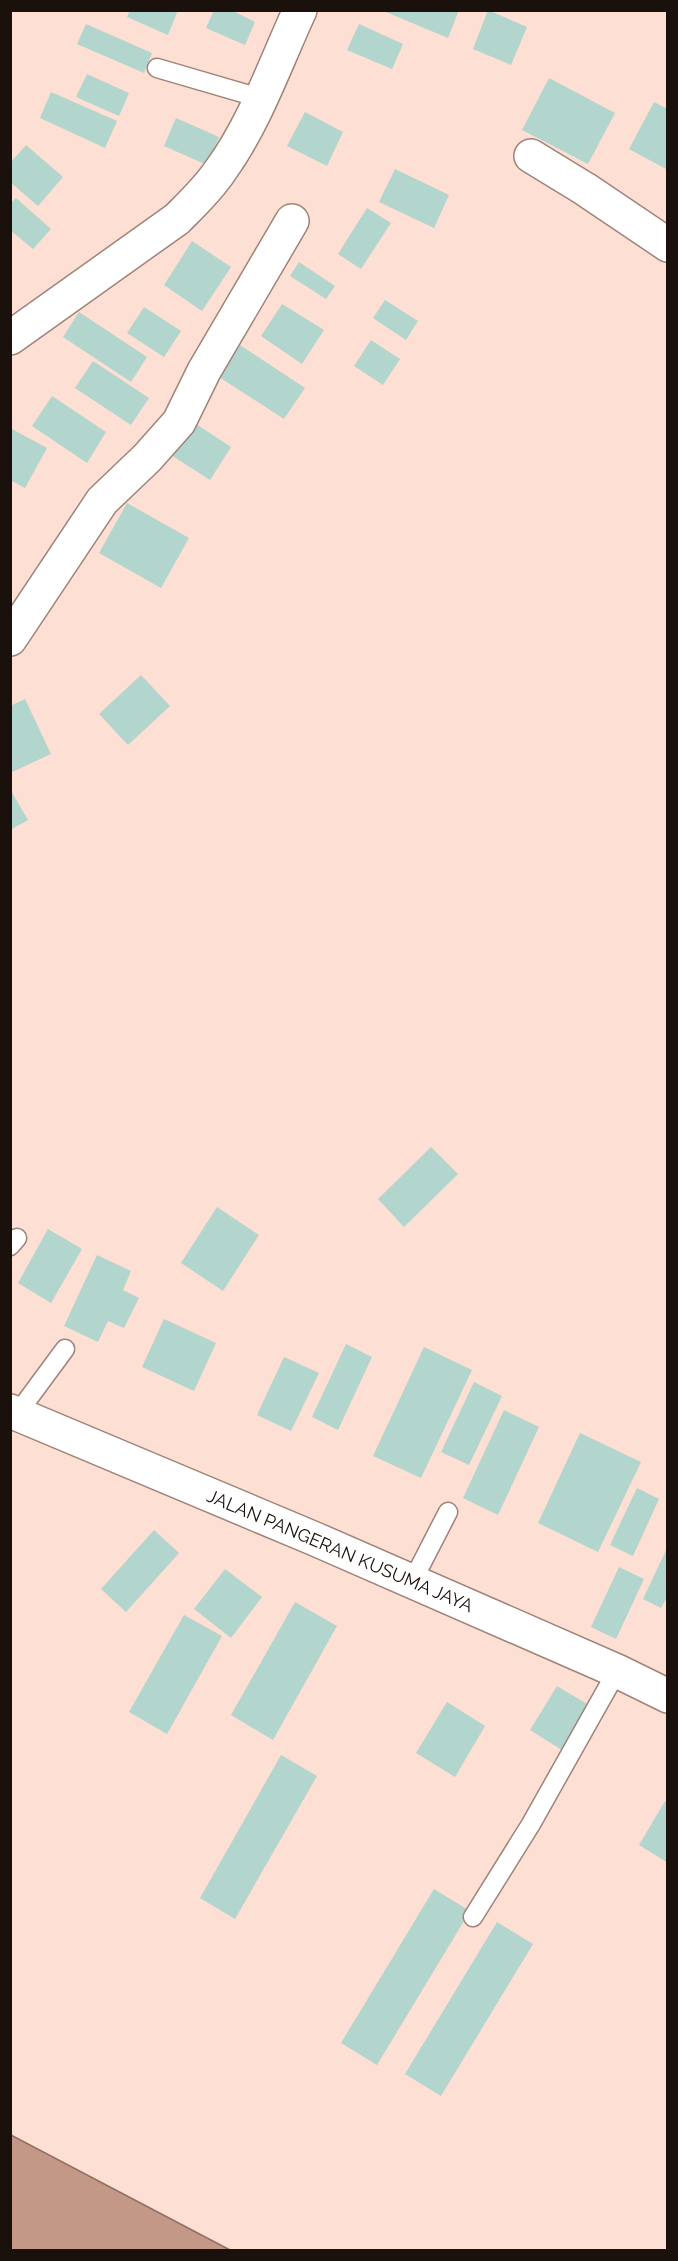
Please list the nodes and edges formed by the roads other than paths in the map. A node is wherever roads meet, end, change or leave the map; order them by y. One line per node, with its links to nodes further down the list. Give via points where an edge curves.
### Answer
1 (300, 10): 3 (street)
2 (157, 68): 3 (lane)
3 (260, 98): 7 (street, via 243,135 200,197 177,219)
4 (531, 156): 6 (street)
5 (292, 221): 8 (street, via 204,371 179,422 102,501)
6 (668, 245)
7 (10, 338)
8 (10, 639)
9 (65, 1349): 10 (lane)
10 (14, 1412): 12 (street, JALAN PANGERAN KUSUMA JAYA)
11 (448, 1512): 12 (lane)
12 (412, 1582): 13 (street, JALAN PANGERAN KUSUMA JAYA)
13 (617, 1671): 14 (street, JALAN PANGERAN KUSUMA JAYA); 15 (lane, via 531,1824)
14 (668, 1696)
15 (473, 1917)

